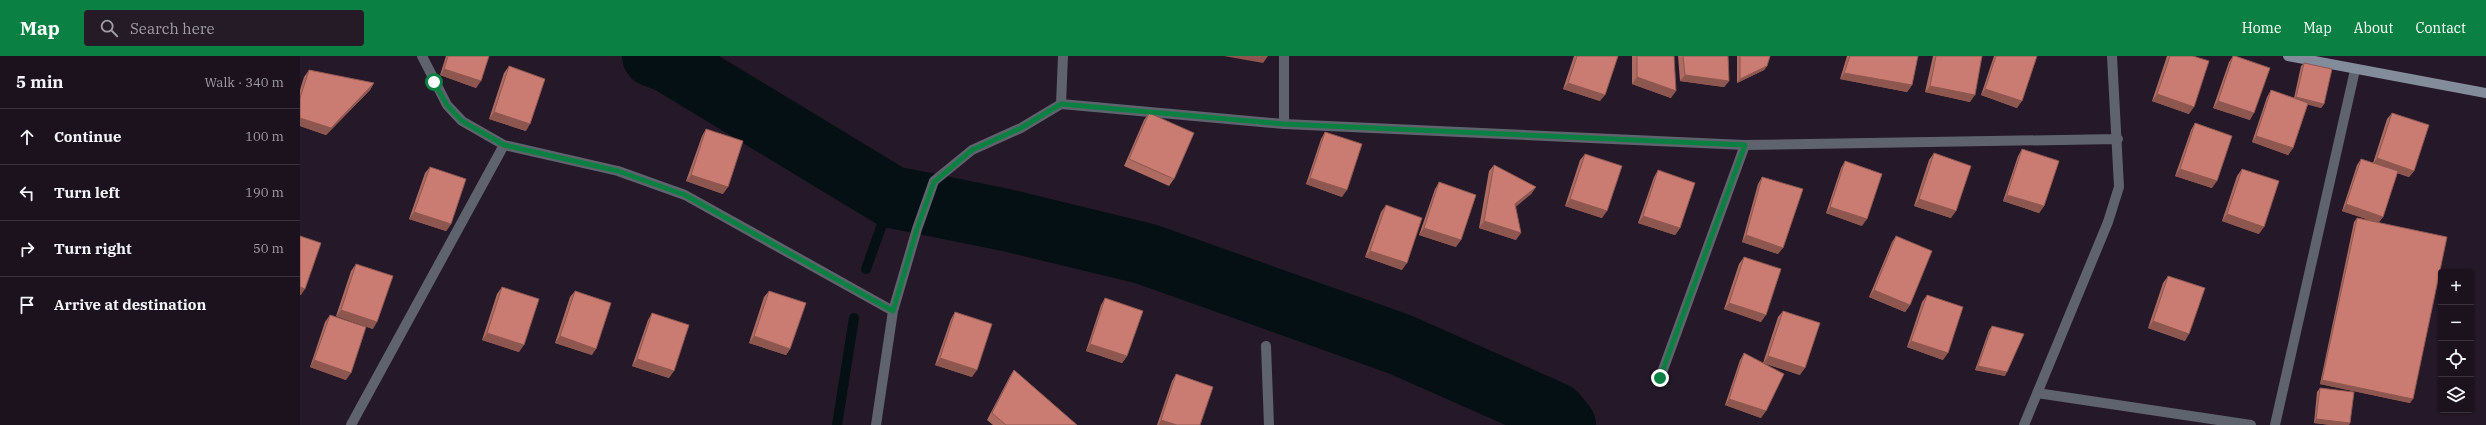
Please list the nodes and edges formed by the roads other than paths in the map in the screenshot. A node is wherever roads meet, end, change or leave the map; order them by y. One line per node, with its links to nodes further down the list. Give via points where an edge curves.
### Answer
1 (422, 56): 11 (street, via 447,105 462,121)
2 (1063, 56): 8 (street)
3 (1284, 56): 9 (street)
4 (2112, 56): 10 (street)
5 (2288, 56): 6 (street)
6 (2356, 70): 7 (street); 22 (street)
7 (2486, 93)
8 (1061, 104): 9 (street); 13 (street, via 1021,128 972,150 934,182)
9 (1284, 124): 12 (street)
10 (2118, 139): 12 (street); 16 (street, via 2119,187 2108,222)
11 (504, 145): 13 (street, via 618,171 685,195); 17 (street)
12 (1745, 145): 15 (street)
13 (893, 311): 18 (street)
14 (1266, 346): 19 (street)
15 (1660, 378)
16 (2037, 393): 20 (street); 21 (street)
17 (351, 425)
18 (876, 425)
19 (1269, 425)
20 (2024, 425)
21 (2251, 425)
22 (2275, 425)

